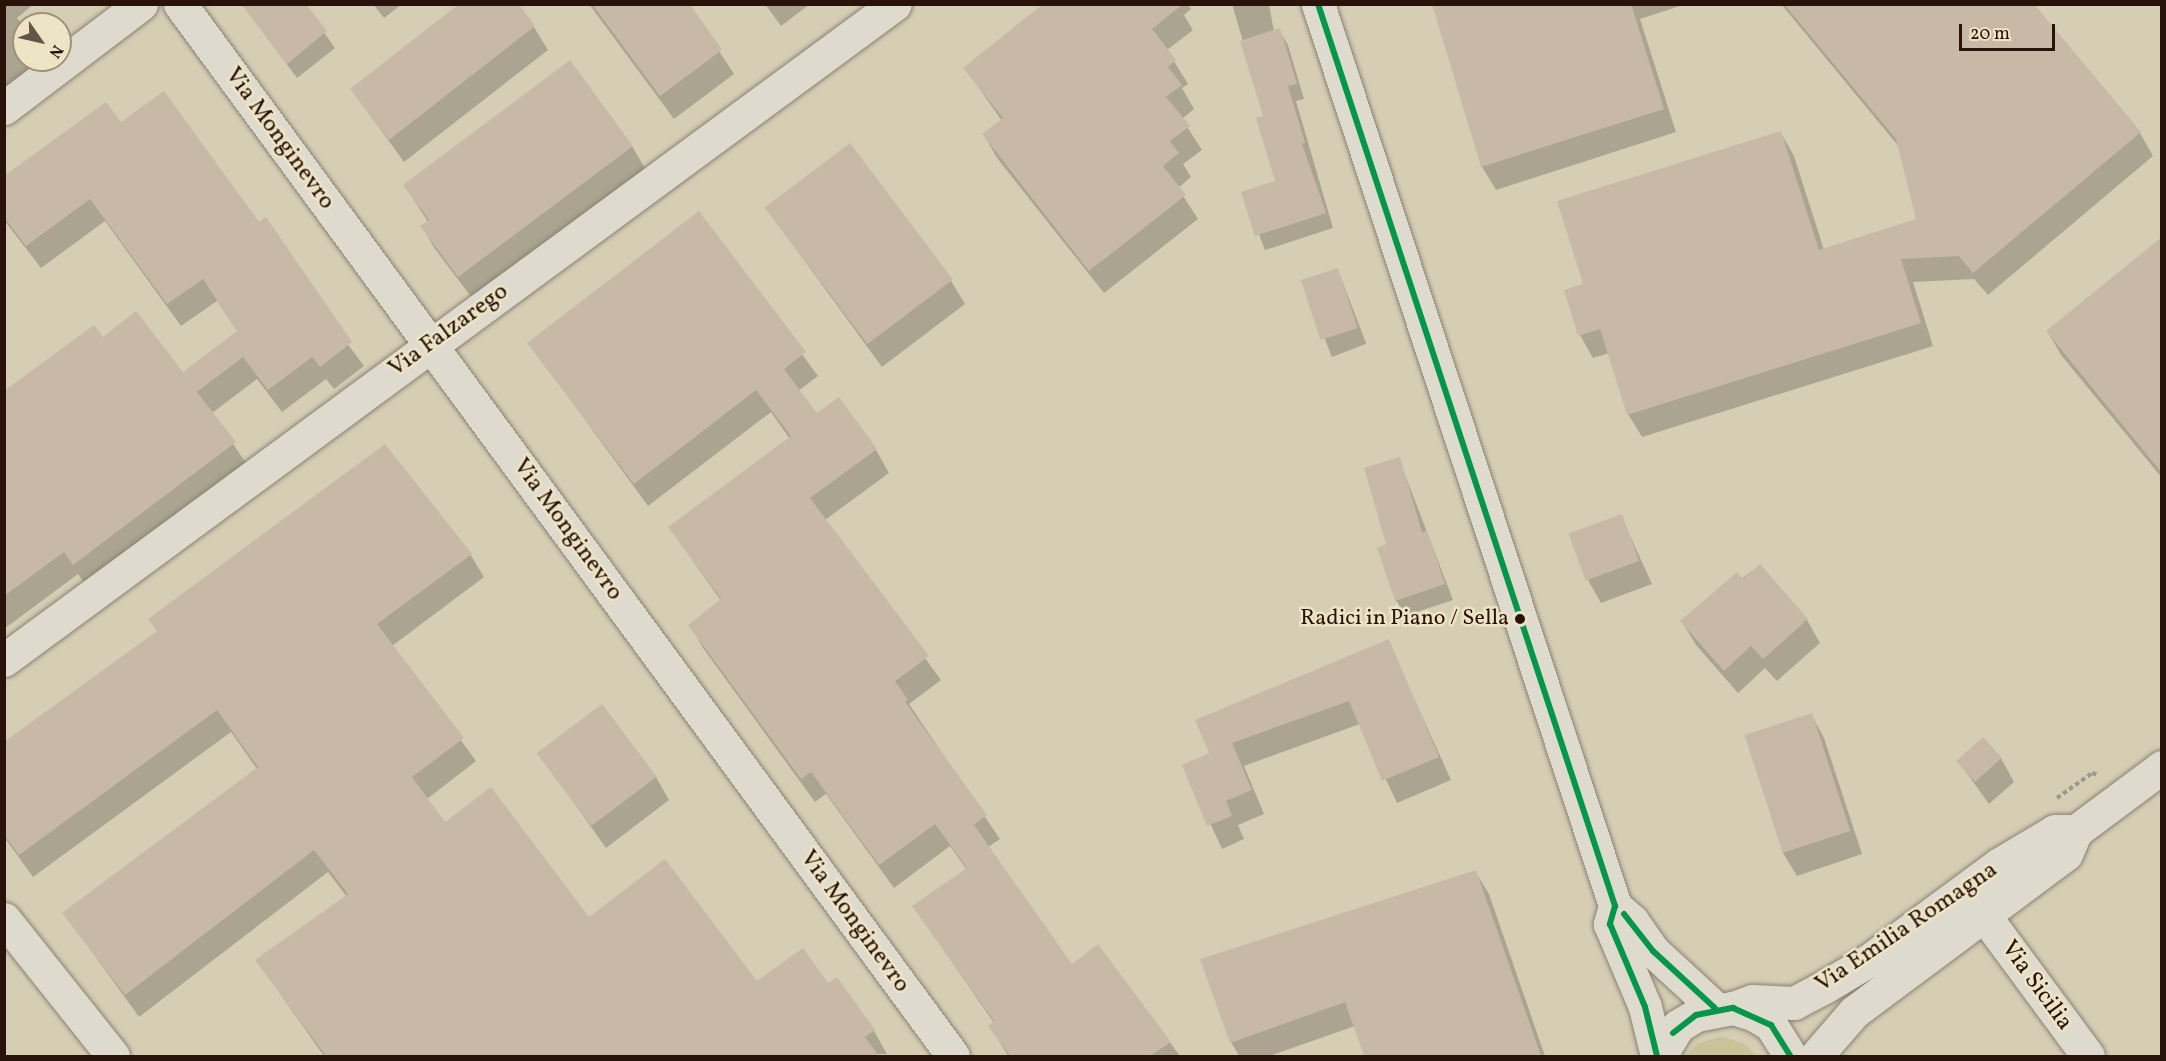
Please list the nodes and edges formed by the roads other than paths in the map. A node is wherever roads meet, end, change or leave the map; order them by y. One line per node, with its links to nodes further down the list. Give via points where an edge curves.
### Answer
1 (141, 4): 5 (street)
2 (180, 4): 6 (street, Via Monginevro)
3 (895, 4): 6 (street, Via Falzarego)
4 (1318, 4): 10 (street)
5 (4, 108)
6 (431, 345): 7 (street, Via Falzarego); 15 (street, Via Monginevro)
7 (4, 660)
8 (2162, 767): 9 (street, Via Emilia Romagna)
9 (2076, 831): 11 (street, Via Emilia Romagna, via 2066,854); 13 (street, Via Emilia Romagna, via 2055,831 1998,865 1887,948 1826,986 1794,1002 1752,1002)
10 (1615, 906): 13 (street, via 1632,921 1653,951); 16 (street, via 1610,924 1646,1007)
11 (1984, 915): 18 (street, Via Emilia Romagna, via 1854,1012); 19 (street, Via Sicilia)
12 (4, 919): 14 (street)
13 (1724, 1008): 16 (street, Via Emilia Romagna, via 1696,1014 1678,1026); 17 (street, via 1753,1014 1771,1025)
14 (112, 1056)
15 (953, 1056)
16 (1658, 1056)
17 (1790, 1056)
18 (1816, 1056)
19 (2088, 1056)

